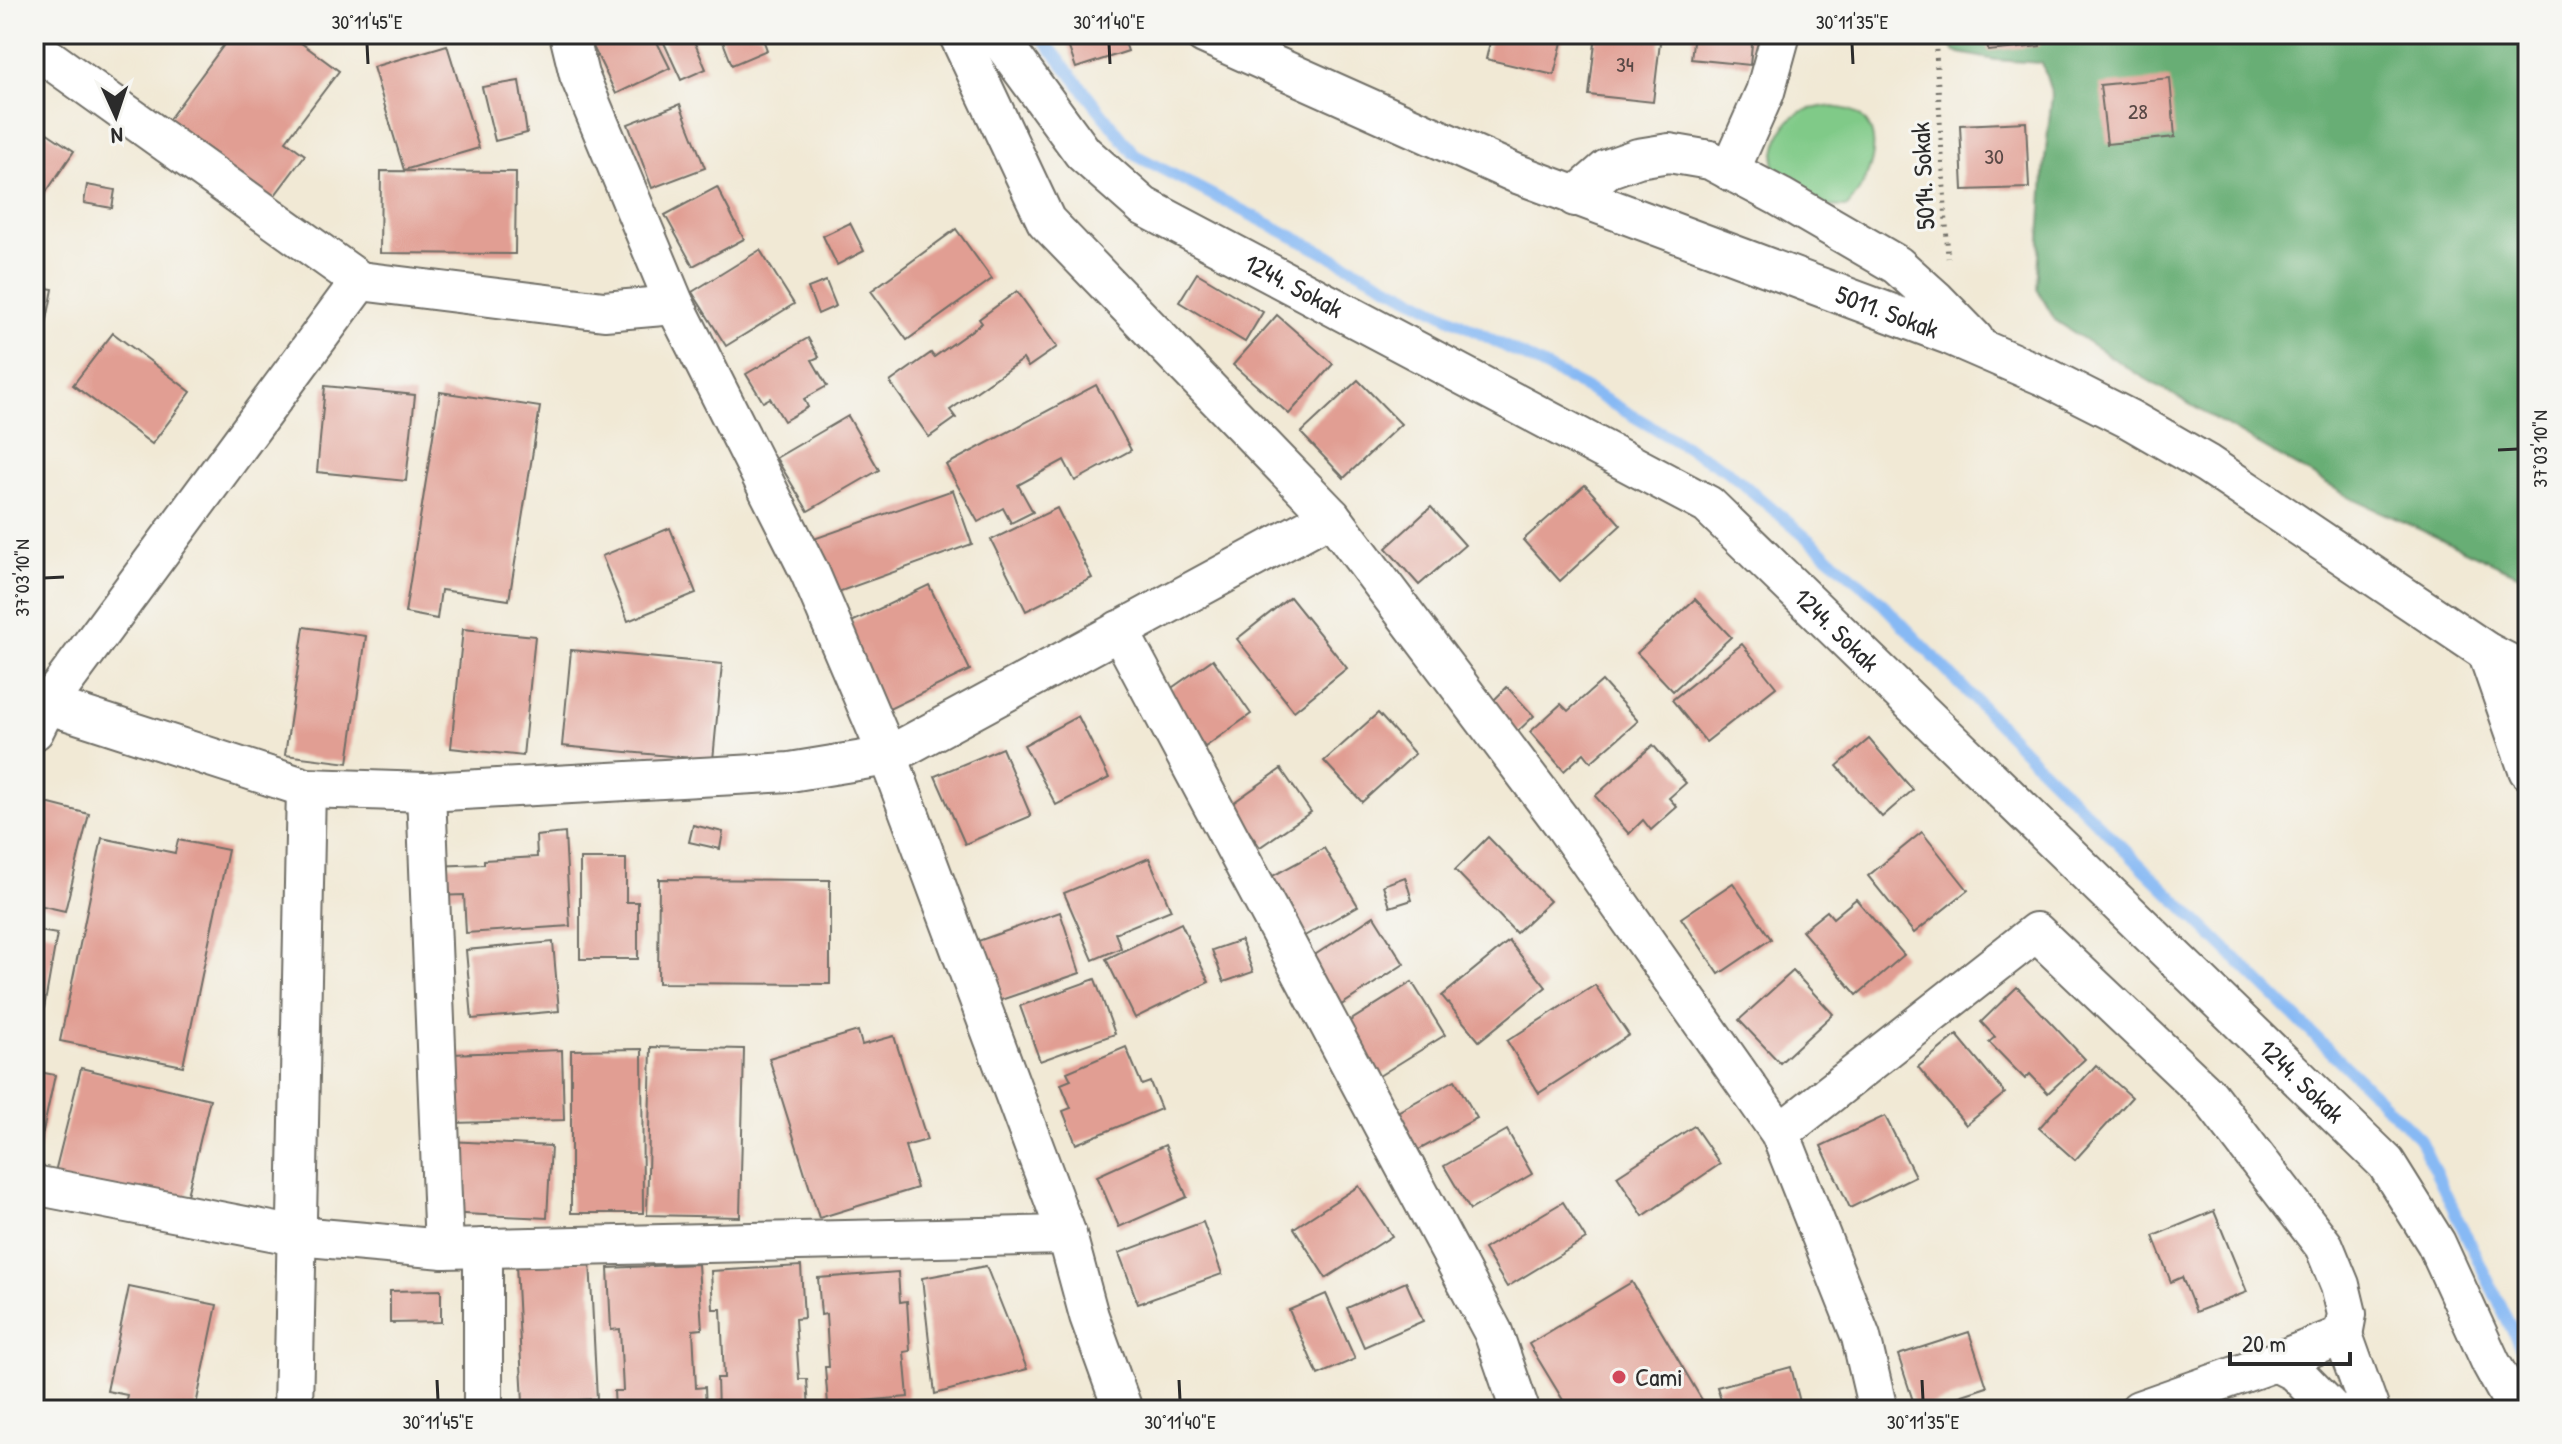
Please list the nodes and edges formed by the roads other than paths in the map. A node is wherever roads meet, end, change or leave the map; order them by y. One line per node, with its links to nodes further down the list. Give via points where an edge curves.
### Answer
1 (569, 34): 10 (street, via 579,75)
2 (958, 34): 12 (street, via 1046,221)
3 (996, 34): 37 (street, 1244. Sokak, via 1083,153 1143,206 1708,505 2386,1163 2436,1243)
4 (1204, 34): 8 (street, 5011. Sokak)
5 (1781, 34): 7 (street, via 1765,92)
6 (34, 48): 9 (street)
7 (1730, 171): 8 (street, via 1710,160 1653,155 1607,169); 11 (street, via 1897,265)
8 (1575, 197): 11 (street, 5011. Sokak)
9 (360, 281): 10 (street, via 604,311); 16 (street)
10 (675, 305): 17 (street, via 810,573)
11 (1984, 350): 14 (street, 5011. Sokak, via 2129,419 2207,464)
12 (1331, 516): 13 (street); 21 (street, via 1561,821)
13 (1119, 630): 17 (street); 32 (street, via 1493,1332)
14 (2487, 652): 15 (street, 5011. Sokak); 18 (street)
15 (2528, 673)
16 (38, 712): 19 (street)
17 (888, 756): 20 (street, via 790,772); 23 (street)
18 (2528, 770)
19 (306, 788): 20 (street); 24 (street)
20 (426, 792): 26 (street)
21 (1780, 1133): 27 (street, via 2036,932 2209,1096 2324,1246 2347,1314); 33 (street, via 1861,1337)
22 (34, 1185): 24 (street)
23 (1067, 1235): 25 (street); 31 (street)
24 (297, 1236): 26 (street); 29 (street)
25 (483, 1248): 26 (street); 30 (street)
26 (444, 1249)
27 (2343, 1335): 28 (street); 36 (street)
28 (2275, 1362): 34 (street); 35 (street, via 2295,1372)
29 (293, 1410)
30 (483, 1410)
31 (1123, 1410)
32 (1520, 1410)
33 (1878, 1410)
34 (2139, 1410)
35 (2332, 1410)
36 (2370, 1410)
37 (2517, 1410)

